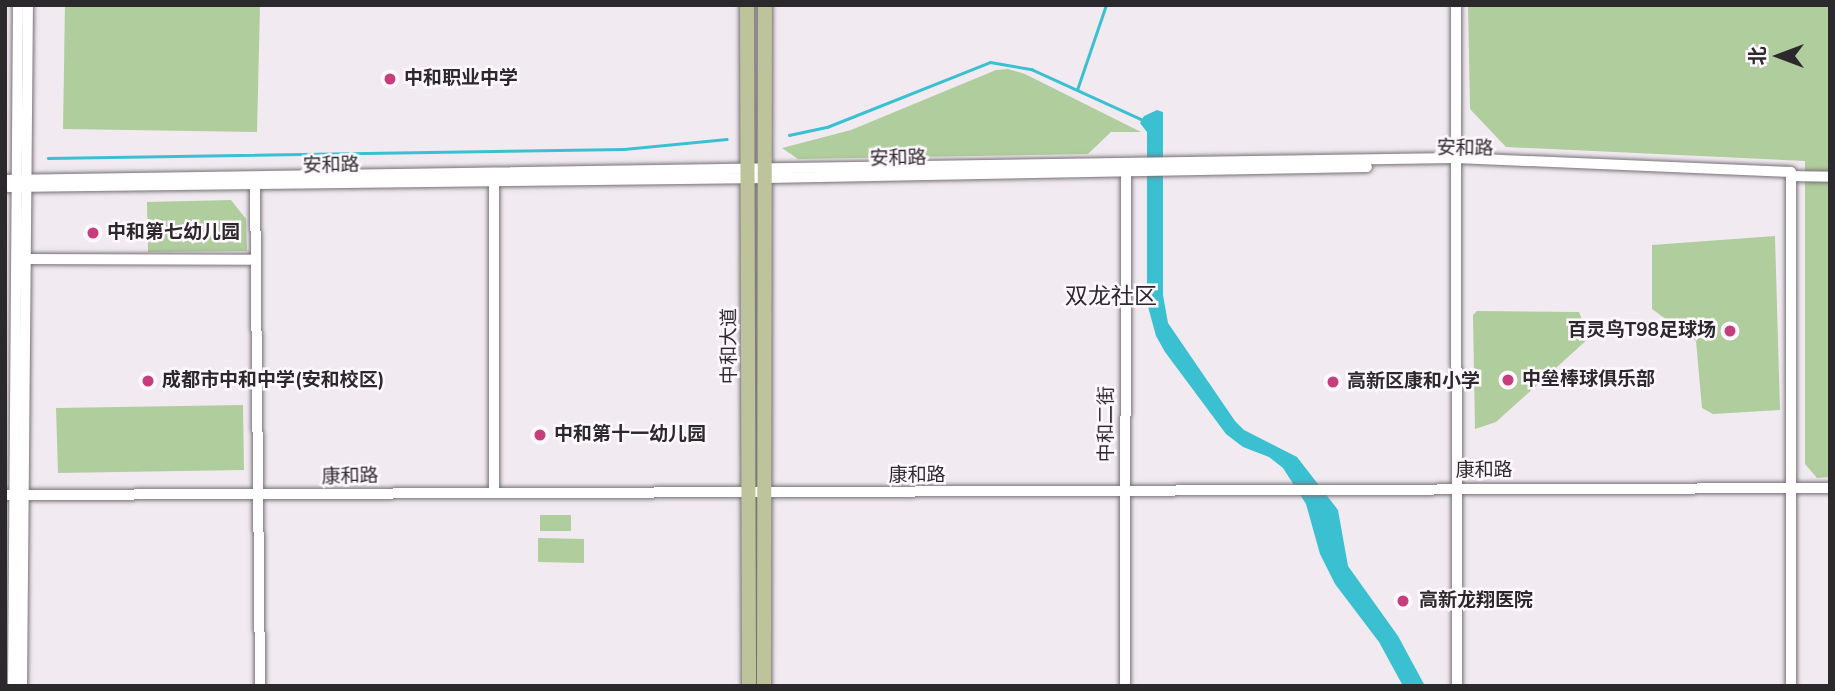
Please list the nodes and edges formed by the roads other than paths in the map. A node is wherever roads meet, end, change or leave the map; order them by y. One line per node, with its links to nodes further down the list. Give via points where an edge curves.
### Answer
1 (18, 5): 14 (street)
2 (28, 5): 14 (street)
3 (747, 5): 9 (main road, 中和大道)
4 (765, 5): 8 (main road, 中和大道)
5 (1456, 5): 6 (street)
6 (1456, 162): 7 (street, 安和路); 10 (street, 安和路); 19 (street)
7 (1122, 167): 8 (street, 安和路); 21 (street, 中和二街)
8 (766, 172): 9 (street, 安和路); 22 (main road, 中和大道)
9 (749, 173): 11 (street, 安和路); 22 (main road, 中和大道)
10 (1791, 176): 12 (street, 安和路); 17 (street)
11 (494, 177): 13 (street, 安和路); 20 (street)
12 (1830, 177)
13 (255, 181): 14 (street, 安和路); 16 (street)
14 (16, 184): 15 (street); 23 (street)
15 (24, 259): 16 (street); 23 (street)
16 (256, 260): 24 (street)
17 (1791, 488): 18 (street, 康和路); 19 (street, 康和路); 33 (street)
18 (1830, 488)
19 (1456, 489): 21 (street, 康和路); 32 (street)
20 (494, 492): 22 (street, 康和路); 24 (street, 康和路)
21 (1122, 493): 22 (street, 康和路); 30 (street, 中和二街); 31 (street, 中和二街)
22 (757, 494): 28 (main road, 中和大道); 29 (main road, 中和大道)
23 (14, 495): 24 (street, 康和路); 25 (street); 26 (street)
24 (258, 495): 27 (street)
25 (13, 686)
26 (22, 686)
27 (260, 686)
28 (749, 686)
29 (764, 686)
30 (1120, 686)
31 (1125, 686)
32 (1457, 686)
33 (1791, 686)

